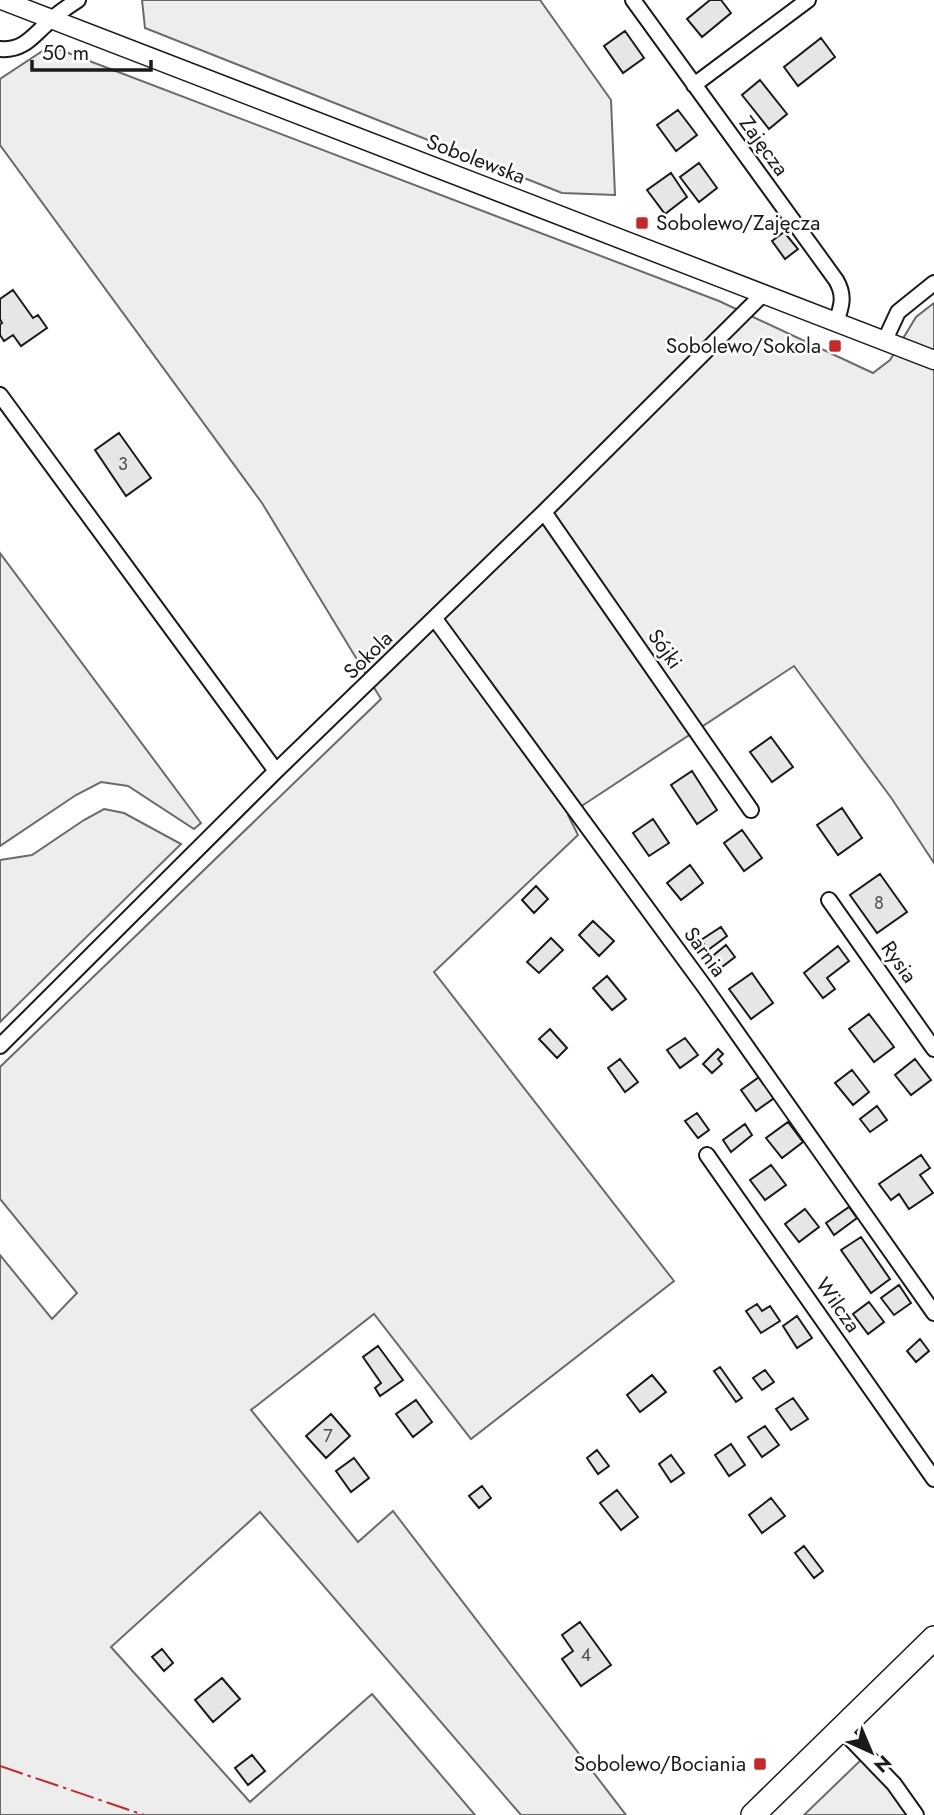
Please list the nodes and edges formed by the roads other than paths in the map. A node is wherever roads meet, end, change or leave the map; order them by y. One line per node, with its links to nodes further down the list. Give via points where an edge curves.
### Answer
1 (2, 0): 5 (street, Sobolewska)
2 (78, 0): 5 (street)
3 (633, 0): 7 (street, Zajęcza)
4 (808, 0): 7 (street)
5 (51, 19): 6 (street, via 26,44); 9 (street, Sobolewska)
6 (0, 48)
7 (694, 85): 10 (street, Zajęcza, via 842,290)
8 (934, 283): 11 (street, via 898,312)
9 (763, 294): 10 (street, Sobolewska); 14 (street, Sokola)
10 (836, 322): 11 (street, Sobolewska)
11 (885, 340): 12 (street, Sobolewska)
12 (934, 360)
13 (0, 395): 16 (street)
14 (544, 512): 15 (street, Sokola); 17 (street, Sójki)
15 (435, 619): 16 (street, Sokola); 22 (street, Sarnia, via 704,986)
16 (276, 771): 19 (street, Sokola)
17 (751, 810)
18 (829, 900): 20 (street, Rysia)
19 (0, 1045)
20 (934, 1049)
21 (707, 1155): 23 (street, Wilcza)
22 (934, 1313)
23 (934, 1479)
24 (934, 1638): 25 (main road)
25 (842, 1730): 26 (main road); 27 (street, via 894,1784)
26 (754, 1815)
27 (916, 1815)

